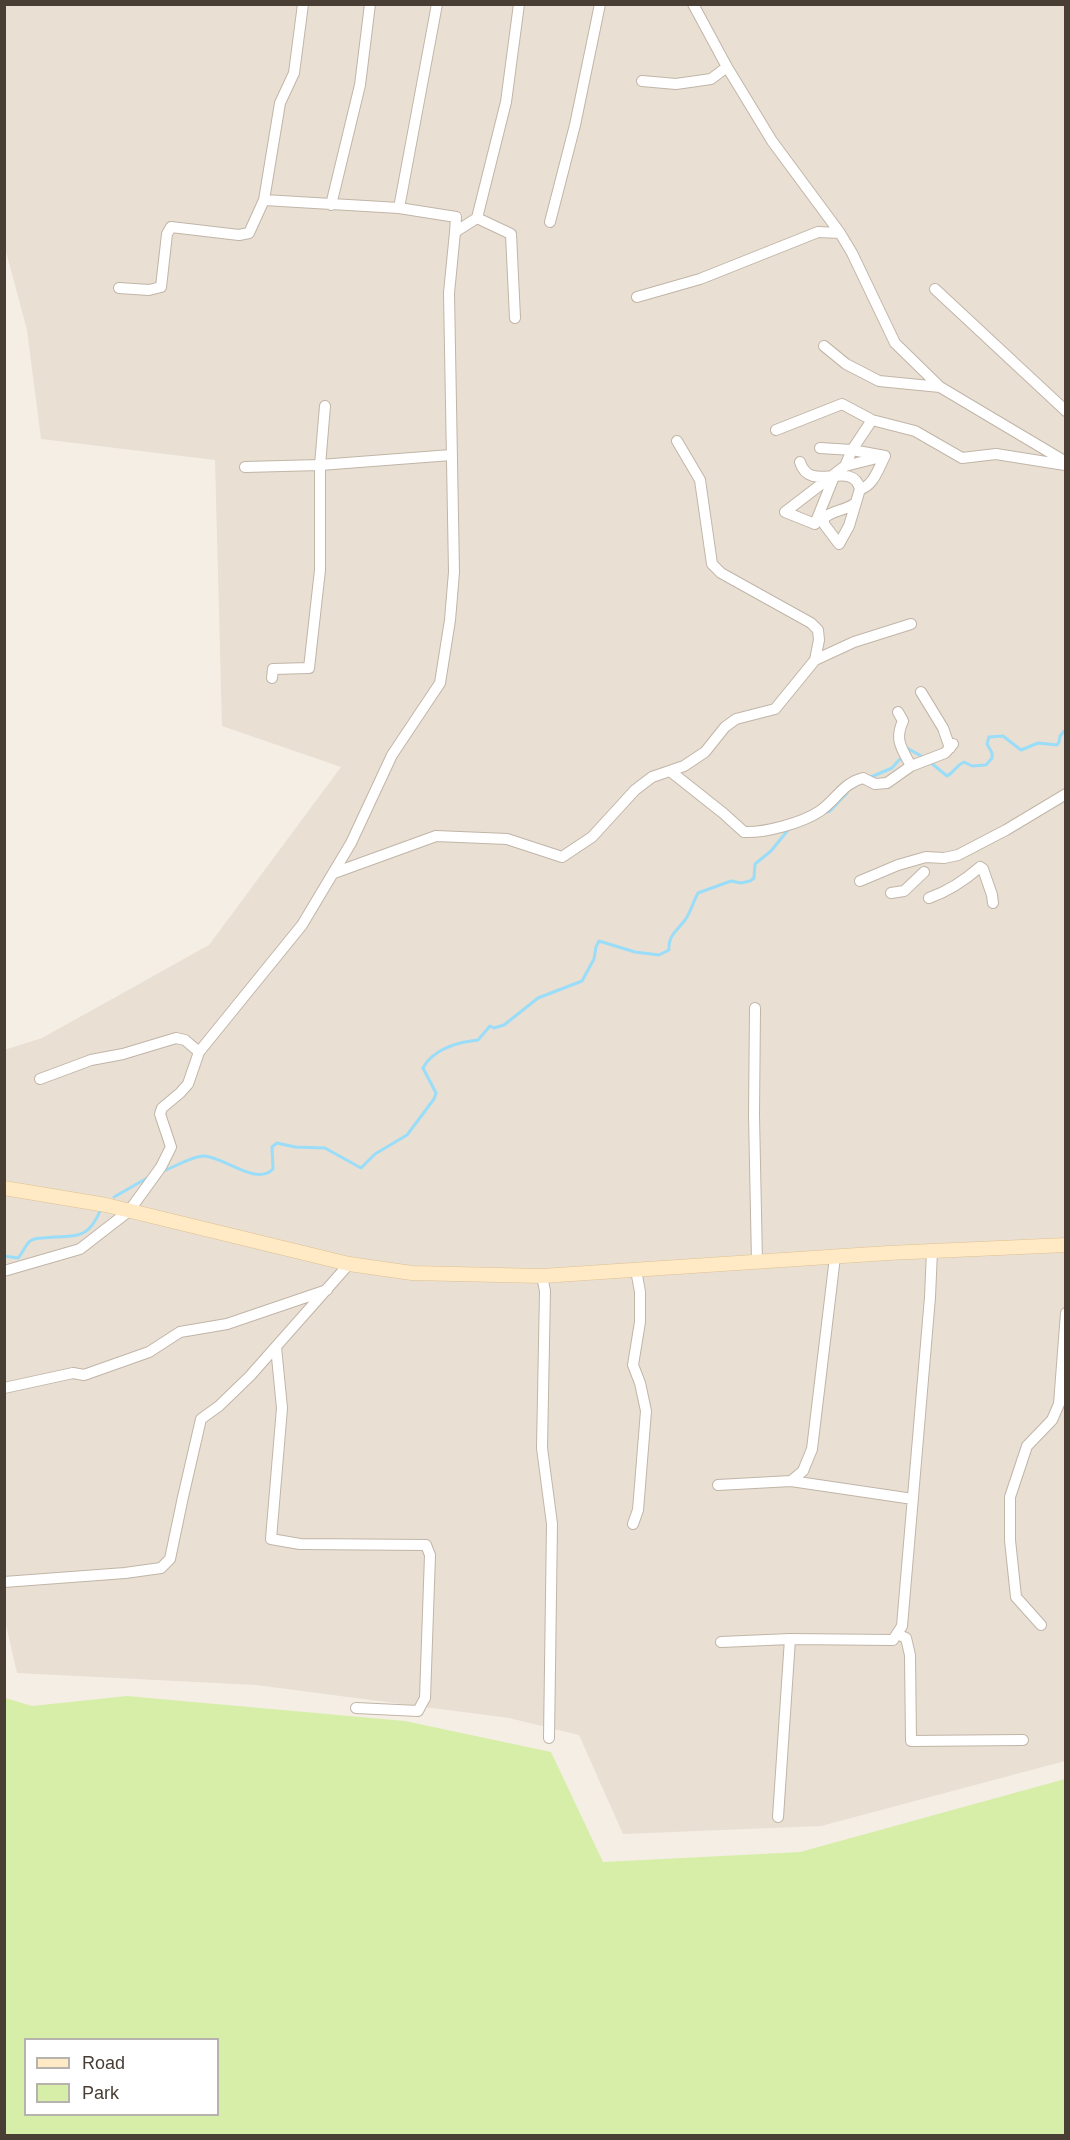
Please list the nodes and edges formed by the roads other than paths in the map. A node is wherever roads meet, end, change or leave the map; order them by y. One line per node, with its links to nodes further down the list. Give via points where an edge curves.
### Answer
1 (303, 4): 9 (street, via 294,73 280,103)
2 (370, 4): 10 (street, via 360,86)
3 (437, 4): 11 (street)
4 (519, 4): 13 (street, via 506,102)
5 (600, 4): 14 (street)
6 (693, 4): 7 (street)
7 (728, 67): 8 (street, via 711,78 676,84); 16 (street, via 772,141)
8 (642, 81)
9 (264, 200): 10 (street); 17 (street, via 249,233 171,227 161,287)
10 (331, 205): 11 (street)
11 (399, 208): 15 (street, via 456,217)
12 (816, 212): 16 (street)
13 (477, 218): 15 (street); 20 (street, via 511,234)
14 (550, 222)
15 (455, 232): 30 (street, via 449,292)
16 (840, 233): 19 (street, via 818,232 700,279); 22 (street, via 895,343)
17 (119, 288)
18 (935, 289): 24 (street)
19 (637, 297)
20 (515, 318)
21 (824, 346): 22 (street, via 846,364 879,381)
22 (940, 387): 33 (street)
23 (325, 406): 34 (street)
24 (1065, 411)
25 (872, 420): 26 (street, via 842,404); 29 (street); 33 (street, via 915,431 962,458 996,454)
26 (776, 430)
27 (677, 441): 41 (street, via 700,480 712,564 721,573 811,623 818,630)
28 (820, 448): 29 (street)
29 (852, 450): 31 (street); 35 (street)
30 (451, 455): 34 (street); 49 (street, via 454,572 440,683 392,755)
31 (885, 456): 35 (street); 38 (street, via 869,485)
32 (800, 462): 37 (street, via 807,474)
33 (1065, 464)
34 (320, 465): 36 (street); 42 (street, via 320,570 309,668 273,669)
35 (845, 466): 37 (street)
36 (245, 467)
37 (835, 474): 37 (street, via 821,486 785,512 815,524); 38 (street, via 852,479)
38 (860, 489): 39 (street)
39 (854, 504)
40 (910, 624): 41 (street, via 854,642)
41 (815, 660): 46 (street, via 774,709 736,719 705,752)
42 (272, 678)
43 (921, 692): 45 (street, via 951,746 945,753)
44 (898, 712): 45 (street, via 903,721 898,731 899,744)
45 (911, 766): 46 (street, via 881,785 863,778 854,780 819,812 760,833 744,832)
46 (670, 771): 49 (street, via 652,777 635,790 592,837 562,857 507,839 436,836)
47 (1065, 794): 50 (street, via 958,855 926,857)
48 (924, 872): 51 (street, via 904,891)
49 (334, 873): 55 (street, via 302,925)
50 (860, 881)
51 (891, 893)
52 (929, 898): 53 (street, via 962,882 980,867)
53 (993, 903)
54 (755, 1008): 62 (street)
55 (200, 1052): 56 (street, via 176,1038 91,1060); 58 (street, via 188,1084 160,1114 171,1147)
56 (40, 1079)
57 (4, 1188): 58 (main road)
58 (129, 1210): 63 (main road); 65 (street, via 80,1249)
59 (1065, 1245): 60 (main road)
60 (932, 1251): 61 (main road); 73 (street)
61 (835, 1257): 62 (main road); 71 (street, via 812,1449 802,1471)
62 (757, 1262): 64 (main road)
63 (349, 1264): 66 (main road, via 412,1273); 67 (street)
64 (636, 1270): 66 (main road); 74 (street, via 640,1322 633,1365 646,1411 638,1510)
65 (4, 1271)
66 (542, 1276): 81 (street, via 542,1448 552,1524)
67 (327, 1290): 69 (street); 70 (street, via 227,1324 180,1332 149,1352 92,1373 73,1373)
68 (1065, 1313): 76 (street, via 1059,1404 1052,1420 1027,1446 1010,1497 1016,1597)
69 (276, 1347): 75 (street, via 219,1406 201,1419 166,1564 125,1573); 80 (street, via 282,1408 271,1539 300,1544 426,1545 430,1556 425,1698 418,1711)
70 (4, 1388)
71 (791, 1481): 72 (street); 73 (street)
72 (718, 1485)
73 (913, 1499): 77 (street, via 902,1626)
74 (633, 1524)
75 (4, 1582)
76 (1041, 1625)
77 (897, 1634): 78 (street, via 893,1640); 82 (street, via 906,1638 910,1655 911,1741)
78 (790, 1639): 79 (street); 83 (street)
79 (721, 1642)
80 (356, 1708)
81 (549, 1738)
82 (1023, 1740)
83 (778, 1817)

